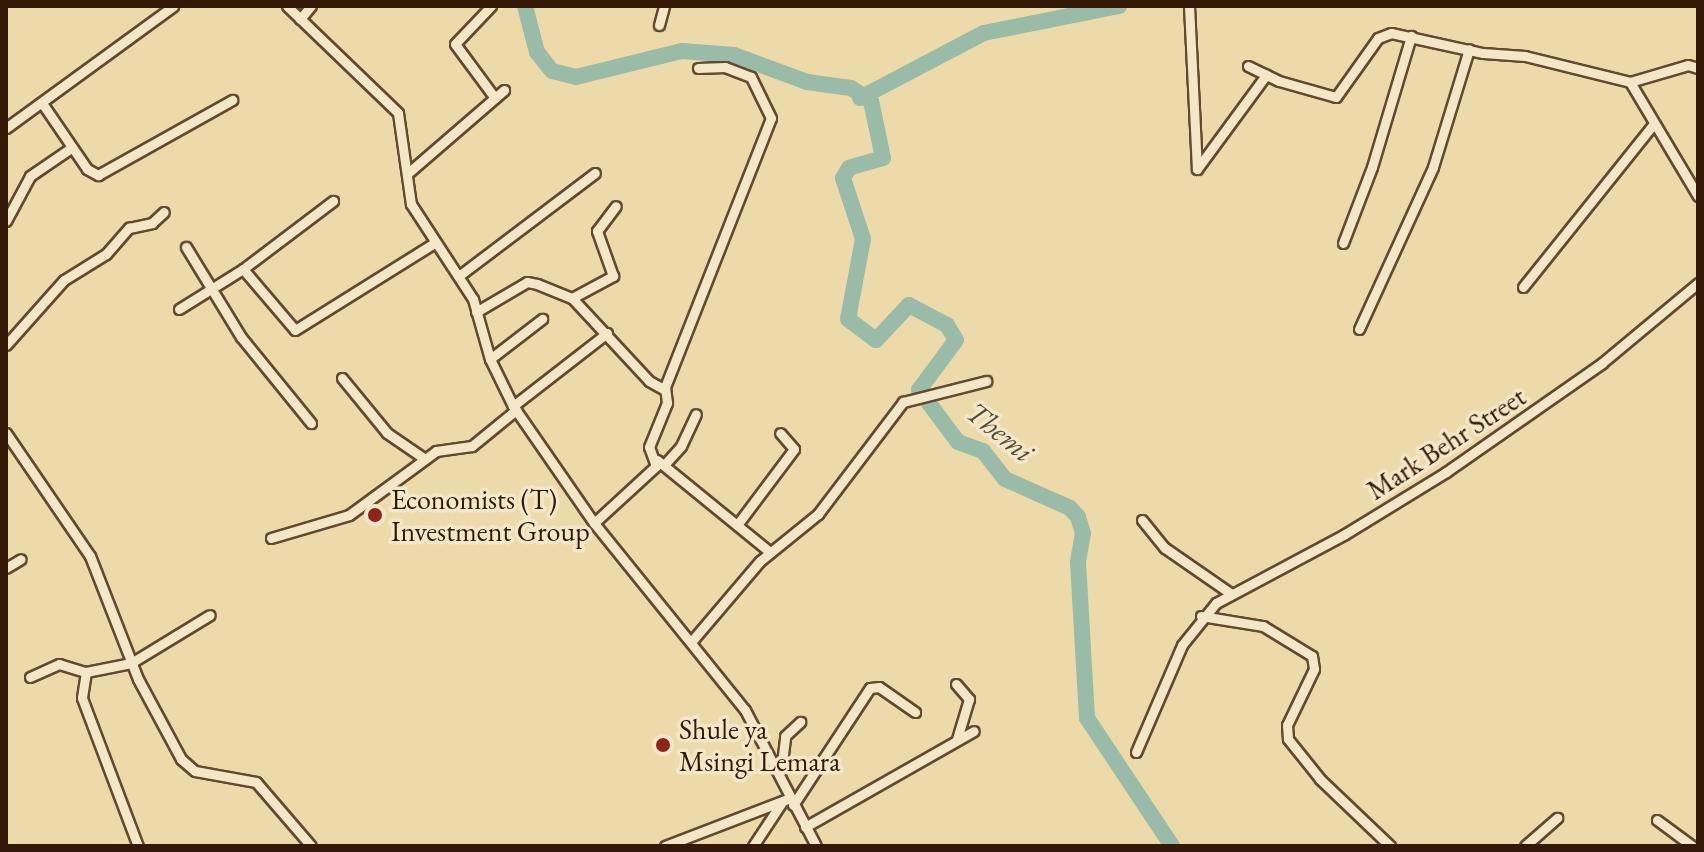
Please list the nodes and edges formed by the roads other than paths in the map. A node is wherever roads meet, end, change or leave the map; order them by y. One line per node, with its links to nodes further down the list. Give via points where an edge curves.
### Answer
1 (173, 6): 19 (street)
2 (287, 6): 7 (street)
3 (311, 6): 7 (street)
4 (491, 6): 17 (street, via 455,44)
5 (664, 6): 8 (street)
6 (1189, 6): 14 (street, via 1197,169)
7 (300, 19): 23 (street, via 398,113)
8 (659, 25)
9 (1411, 36): 10 (street); 14 (street, via 1391,33 1378,38 1336,97); 31 (street)
10 (1469, 49): 15 (street, via 1525,56); 42 (street, via 1433,167)
11 (1248, 66): 14 (street)
12 (698, 68): 48 (street, via 725,67 751,77 771,118)
13 (1698, 68): 15 (street, via 1688,65)
14 (1266, 75)
15 (1630, 82): 20 (street)
16 (504, 90): 17 (street)
17 (495, 98): 23 (street)
18 (232, 100): 22 (street, via 98,175)
19 (42, 103): 21 (street); 22 (street)
20 (1652, 126): 25 (street); 37 (street)
21 (6, 128)
22 (71, 148): 29 (street, via 30,176)
23 (408, 173): 30 (street, via 411,204)
24 (595, 173): 34 (street)
25 (1698, 196)
26 (333, 201): 33 (street)
27 (616, 206): 38 (street, via 597,231 613,276)
28 (164, 212): 44 (street, via 152,223 129,228 106,254 64,280)
29 (6, 221)
30 (434, 243): 33 (street, via 295,330); 34 (street)
31 (1343, 243)
32 (186, 247): 36 (street)
33 (243, 269): 36 (street)
34 (460, 275): 40 (street)
35 (1698, 283): 63 (street, Mark Behr Street, via 1602,363 1446,472 1304,558)
36 (210, 287): 39 (street); 51 (street, via 241,337)
37 (1523, 287)
38 (572, 298): 40 (street, via 527,282); 43 (street)
39 (179, 309)
40 (476, 312): 45 (street)
41 (542, 319): 45 (street)
42 (1359, 329)
43 (607, 333): 48 (street, via 649,381); 49 (street)
44 (6, 345)
45 (490, 359): 49 (street)
46 (342, 378): 54 (street, via 387,433)
47 (986, 381): 60 (street, via 903,402 818,514)
48 (665, 390): 55 (street, via 667,403 649,447)
49 (514, 408): 54 (street, via 472,446 443,447); 57 (street)
50 (696, 414): 55 (street, via 685,440)
51 (311, 423)
52 (6, 433): 67 (street, via 90,556)
53 (780, 433): 58 (street, via 794,449)
54 (425, 459): 59 (street, via 349,515)
55 (660, 463): 57 (street); 58 (street)
56 (1142, 520): 63 (street, via 1165,548)
57 (594, 523): 66 (street)
58 (737, 525): 60 (street)
59 (271, 538)
60 (770, 552): 66 (street)
61 (21, 559): 62 (street)
62 (6, 568)
63 (1230, 593): 65 (street, Mark Behr Street)
64 (210, 615): 67 (street)
65 (1201, 616): 75 (street, Mark Behr Street, via 1182,645); 86 (street, via 1263,626 1312,656 1314,669 1287,725 1288,739 1320,779)
66 (691, 642): 76 (street, via 745,710)
67 (131, 663): 68 (street); 82 (street, via 186,764 195,771 256,782)
68 (86, 672): 69 (street, via 59,664); 81 (street, via 82,698)
69 (30, 677)
70 (956, 684): 74 (street, via 969,699)
71 (915, 712): 77 (street, via 879,687 870,688)
72 (800, 722): 76 (street, via 785,736)
73 (974, 731): 74 (street)
74 (957, 739): 80 (street)
75 (1136, 752)
76 (781, 774): 77 (street)
77 (789, 802): 80 (street); 83 (street); 84 (street)
78 (1557, 818): 87 (street)
79 (1657, 820): 88 (street)
80 (805, 827): 85 (street)
81 (138, 846)
82 (311, 846)
83 (665, 846)
84 (753, 846)
85 (816, 846)
86 (1390, 846)
87 (1525, 846)
88 (1692, 846)

